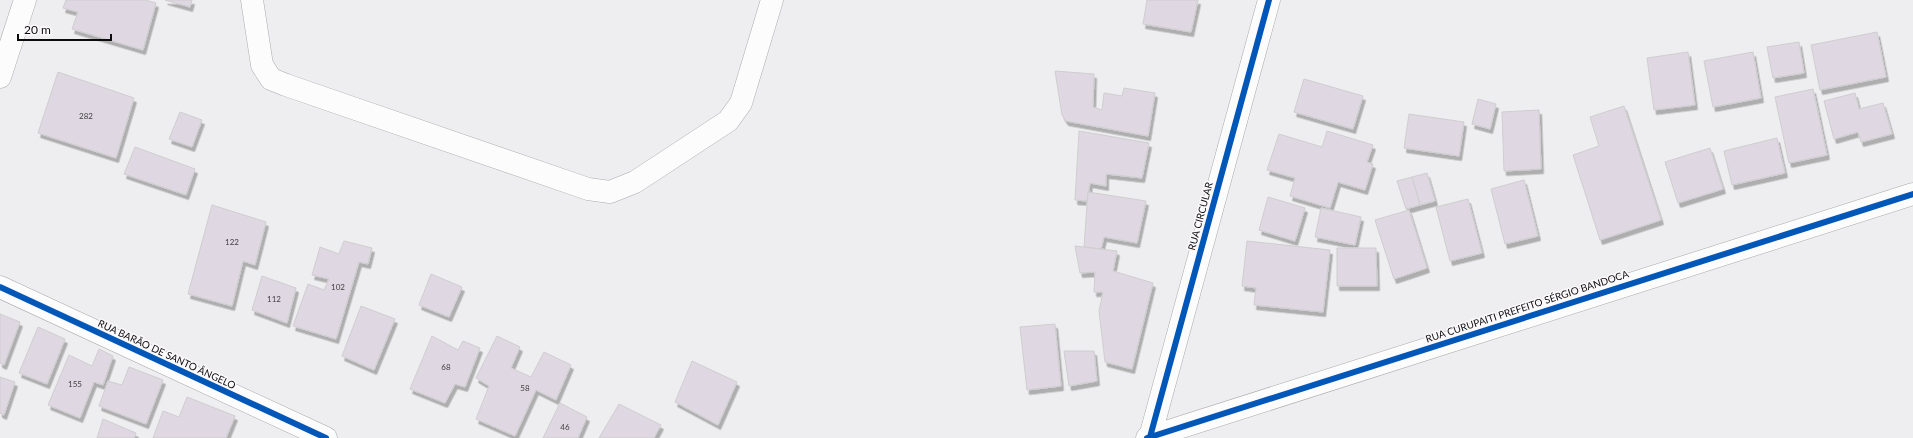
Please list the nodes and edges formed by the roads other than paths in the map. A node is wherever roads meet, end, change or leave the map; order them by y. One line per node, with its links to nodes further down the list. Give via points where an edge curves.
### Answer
1 (24, 0): 5 (street)
2 (252, 0): 3 (street, via 262,65 271,79 588,189 610,192 635,182 728,121 740,102)
3 (772, 0)
4 (1269, 0): 8 (street, RUA CIRCULAR)
5 (0, 77)
6 (1913, 194): 8 (street, RUA CURUPAITI PREFEITO SÉRGIO BANDOCA)
7 (0, 287): 9 (street, RUA BARÃO DE SANTO ÂNGELO)
8 (1149, 437)
9 (326, 438)

